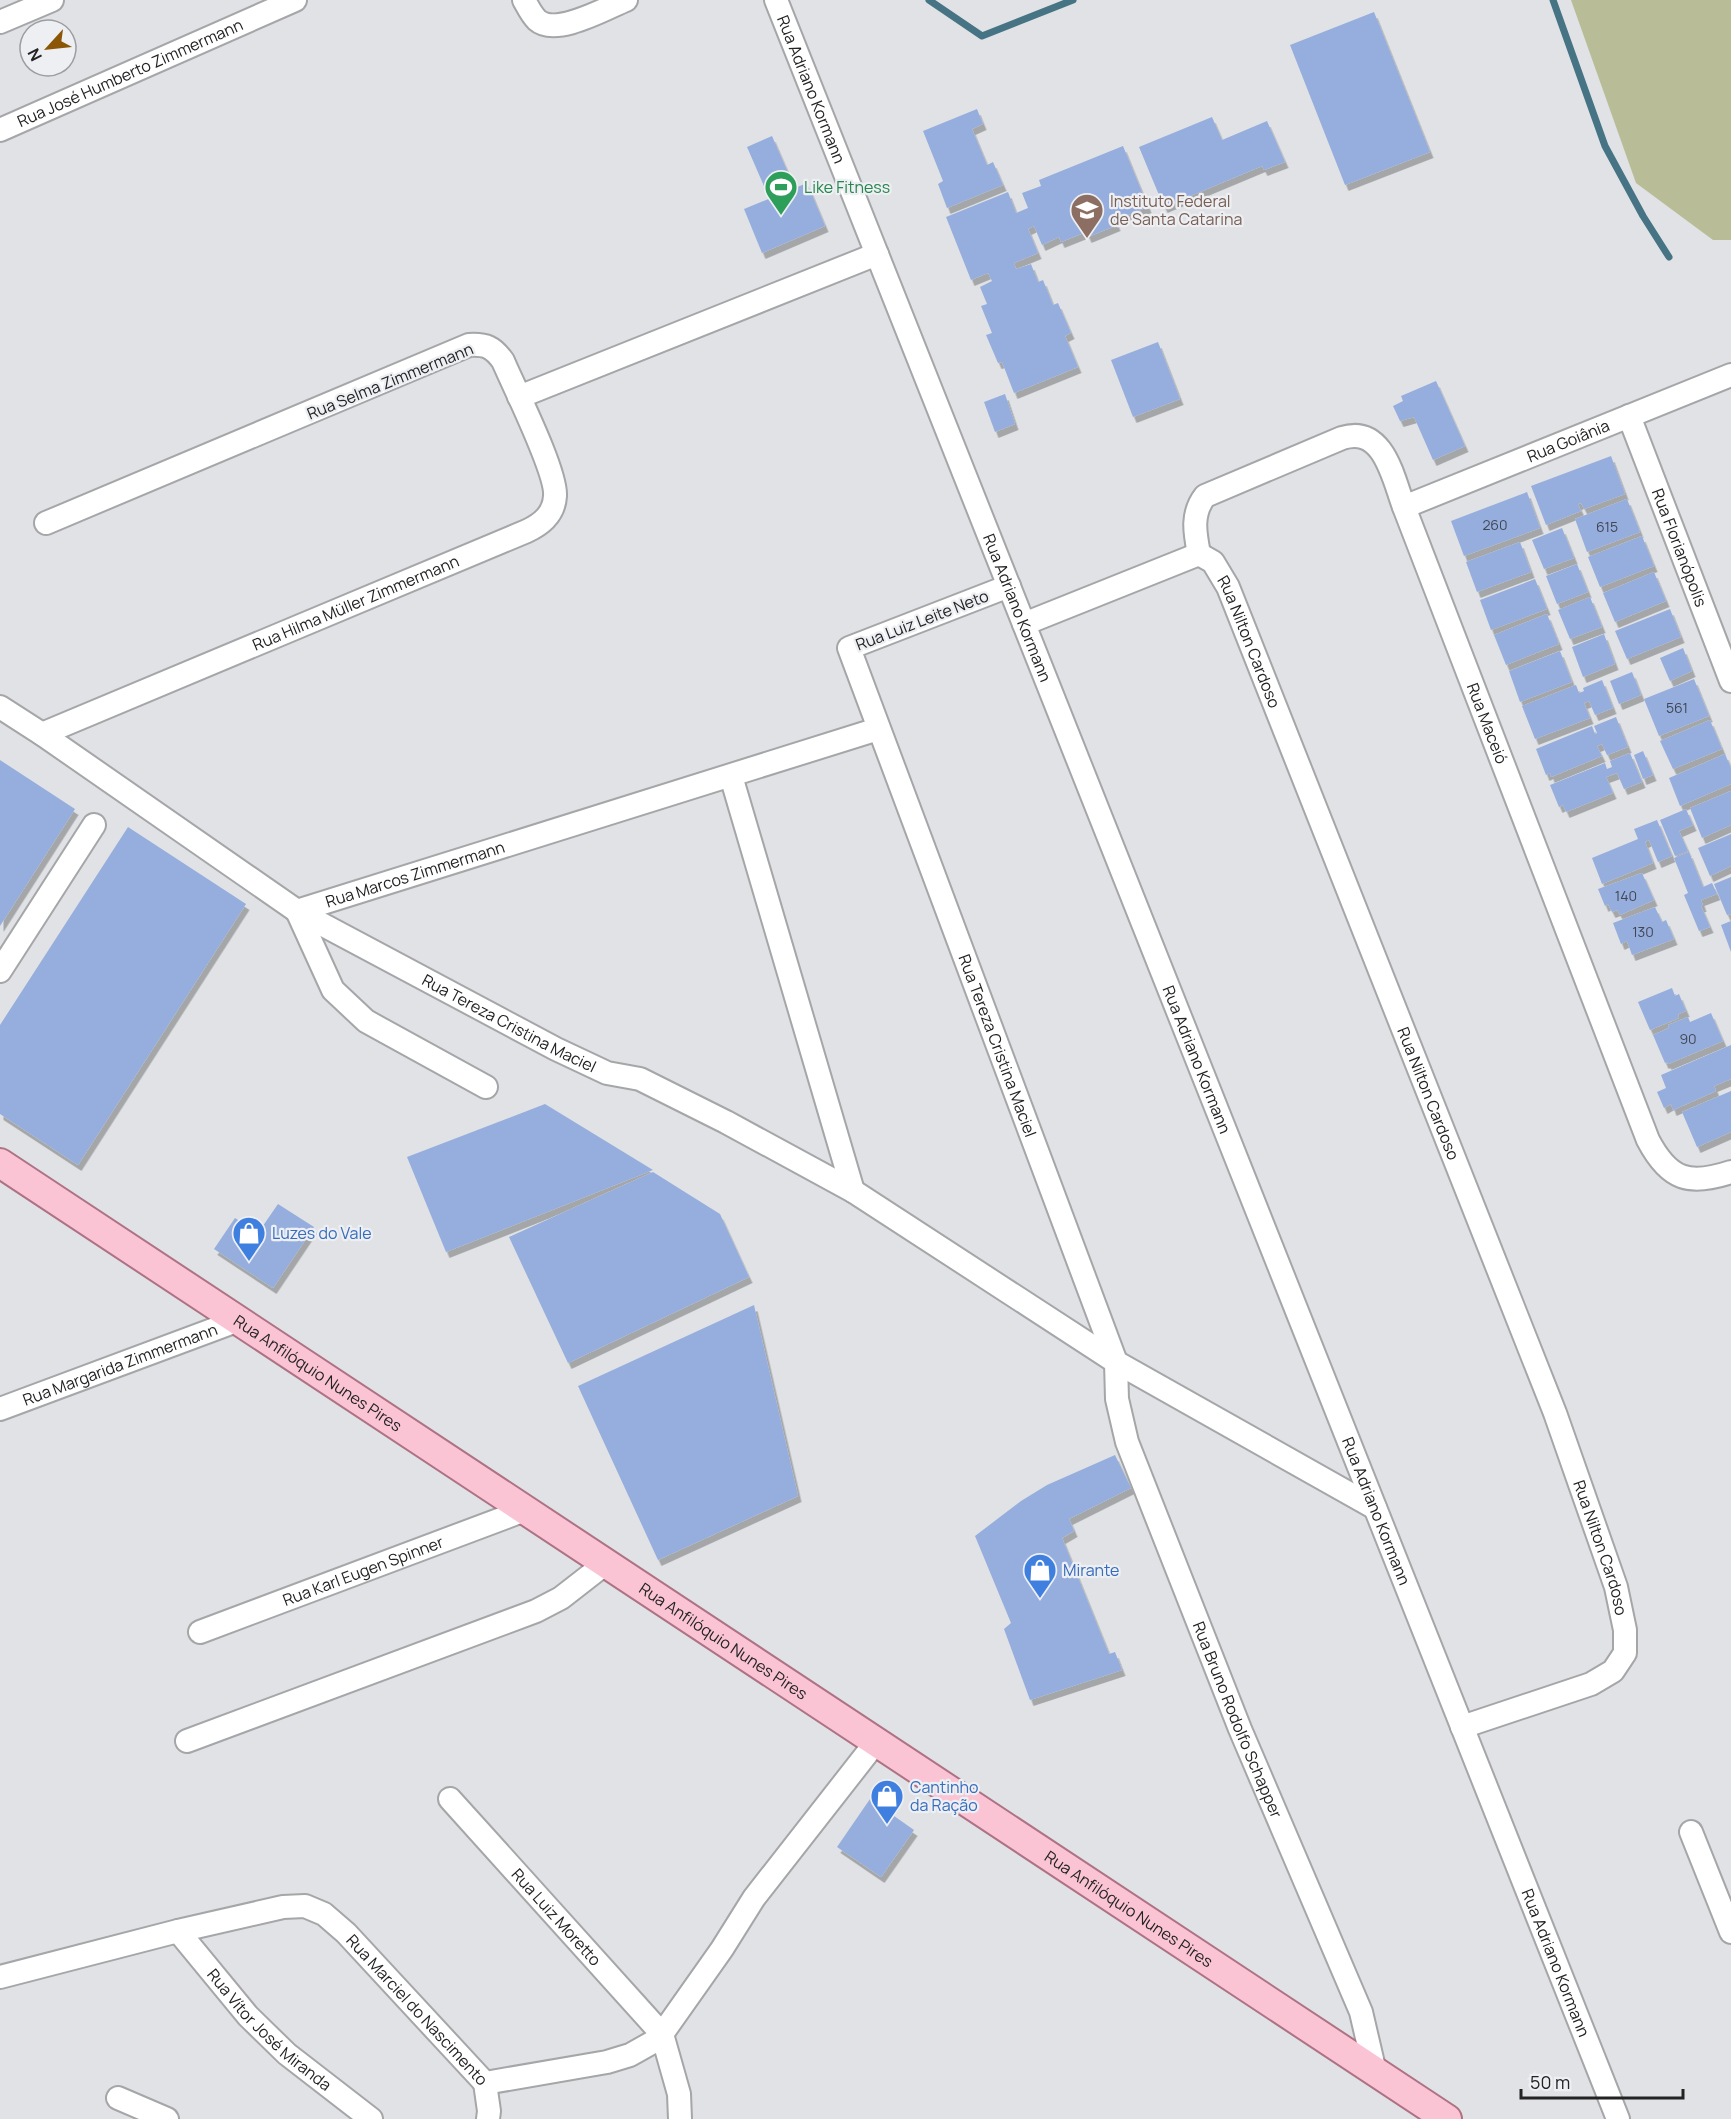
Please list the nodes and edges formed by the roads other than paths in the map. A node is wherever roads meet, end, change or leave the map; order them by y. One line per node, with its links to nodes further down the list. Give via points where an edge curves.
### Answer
1 (51, 0): 6 (street)
2 (295, 0): 7 (street, Rua José Humberto Zimmermann)
3 (524, 0): 4 (street, via 539,21 552,26 567,25)
4 (626, 0)
5 (776, 0): 8 (street, Rua Adriano Kormann)
6 (0, 22)
7 (0, 130)
8 (877, 254): 10 (street); 15 (street, Rua Adriano Kormann)
9 (1731, 375): 11 (street, Rua Goiânia)
10 (519, 397): 13 (street, Rua Selma Zimmermann, via 496,351 484,345 469,345); 20 (street, Rua Hilma Müller Zimmermann, via 547,463 555,495 551,512 540,525)
11 (1629, 416): 12 (street, Rua Goiânia); 17 (street, Rua Florianópolis)
12 (1404, 507): 14 (street, Rua Maceió, via 1376,443 1349,435 1205,496 1196,512); 27 (street, Rua Maceió, via 1648,1140 1661,1162 1676,1175 1695,1180)
13 (46, 523)
14 (1198, 554): 16 (street); 36 (street, Rua Nilton Cardoso, via 1213,562 1228,587 1554,1413 1616,1587 1624,1653 1613,1671 1591,1684)
15 (1009, 586): 16 (street, Rua Adriano Kormann); 19 (street, Rua Luiz Leite Neto, via 849,648)
16 (1024, 624): 32 (street, Rua Adriano Kormann)
17 (1731, 681)
18 (0, 707): 20 (street)
19 (878, 729): 21 (street, Rua Marcos Zimmermann); 30 (street, Rua Tereza Cristina Maciel)
20 (42, 734): 23 (street)
21 (731, 776): 23 (street, Rua Marcos Zimmermann); 28 (street)
22 (94, 825): 24 (street)
23 (297, 910): 25 (street, via 333,990 366,1021); 28 (street, Rua Tereza Cristina Maciel, via 556,1049 607,1073 640,1079)
24 (0, 971)
25 (486, 1087)
26 (0, 1164): 29 (main road, Rua Anfilóquio Nunes Pires)
27 (1731, 1172)
28 (853, 1191): 30 (street, Rua Tereza Cristina Maciel)
29 (239, 1320): 31 (street, Rua Margarida Zimmermann); 33 (main road, Rua Anfilóquio Nunes Pires)
30 (1116, 1362): 32 (street, Rua Tereza Cristina Maciel); 45 (street, Rua Bruno Rodolfo Schapper, via 1117,1399 1127,1442 1240,1730 1361,2012)
31 (0, 1409)
32 (1375, 1508): 36 (street, Rua Adriano Kormann)
33 (525, 1510): 34 (main road, Rua Anfilóquio Nunes Pires); 35 (street, Rua Karl Eugen Spinner)
34 (606, 1563): 37 (street, via 561,1598 536,1611); 38 (main road, Rua Anfilóquio Nunes Pires)
35 (200, 1632)
36 (1462, 1727): 53 (street, Rua Adriano Kormann)
37 (187, 1741)
38 (876, 1742): 44 (street, Rua Marciel do Nascimento, via 754,1898); 45 (main road, Rua Anfilóquio Nunes Pires)
39 (450, 1799): 44 (street, Rua Luiz Moretto)
40 (1691, 1832): 42 (street)
41 (178, 1931): 43 (street, Rua Marciel do Nascimento); 46 (street, Rua Marciel do Nascimento, via 283,1907 305,1906 324,1914); 49 (street, Rua Vítor José Miranda, via 248,2016 287,2054)
42 (1731, 1932)
43 (0, 1977)
44 (663, 2034): 46 (street, Rua Marciel do Nascimento, via 644,2048 607,2062); 51 (street, via 679,2094)
45 (1376, 2072): 52 (main road, Rua Anfilóquio Nunes Pires)
46 (485, 2083): 50 (street)
47 (117, 2098): 48 (street)
48 (167, 2119)
49 (371, 2119)
50 (488, 2119)
51 (680, 2119)
52 (1447, 2119)
53 (1618, 2119)

